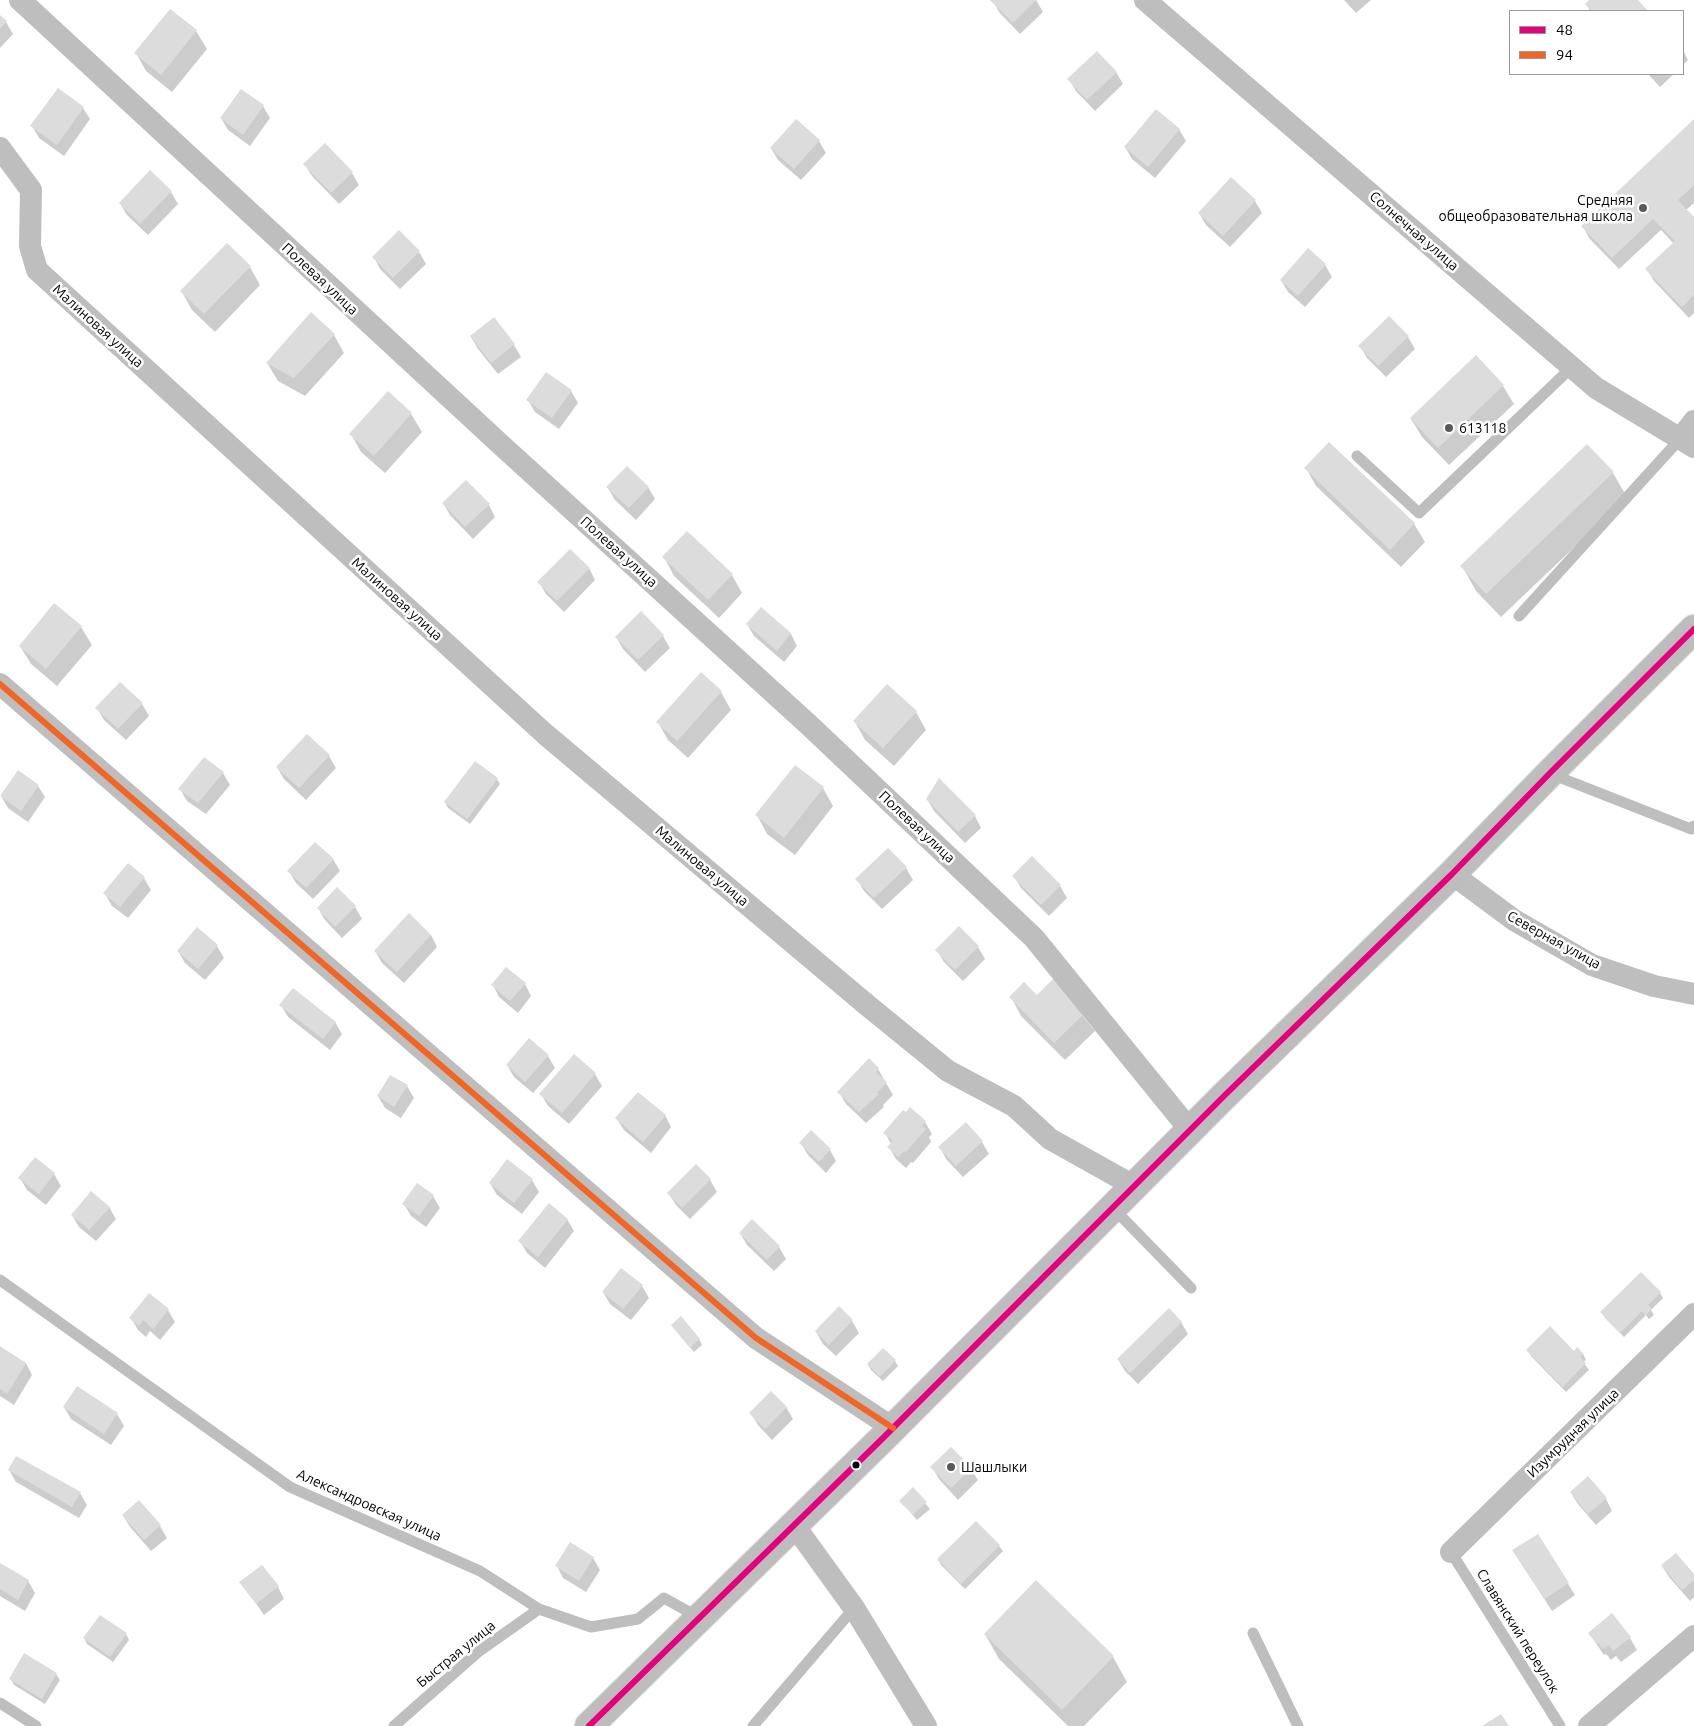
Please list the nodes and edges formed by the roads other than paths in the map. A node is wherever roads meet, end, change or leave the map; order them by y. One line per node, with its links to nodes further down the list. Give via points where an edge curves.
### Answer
1 (20, 0): 15 (street, Полевая улица, via 499,444 809,725 1034,938)
2 (1145, 0): 4 (street, Солнечная улица)
3 (0, 148): 16 (street, Малиновая улица, via 31,190 30,246 37,270 546,734 867,1005 948,1071 1014,1106 1050,1140)
4 (1572, 367): 6 (street, Солнечная улица, via 1596,388); 7 (lane, via 1419,513)
5 (1694, 421): 6 (street)
6 (1687, 443): 8 (lane)
7 (1357, 456)
8 (1519, 616)
9 (1694, 629): 11 (highway)
10 (0, 684): 21 (street, via 756,1338)
11 (1550, 773): 12 (lane, via 1691,829); 13 (highway)
12 (1694, 826)
13 (1452, 874): 14 (street, Северная улица, via 1514,920 1592,965 1654,986); 15 (highway)
14 (1694, 994)
15 (1190, 1130): 16 (highway)
16 (1134, 1186): 17 (highway)
17 (1113, 1208): 19 (lane); 21 (highway)
18 (0, 1280): 25 (lane, Александровская улица, via 290,1487 480,1571)
19 (1191, 1288)
20 (1694, 1314): 23 (street, Изумрудная улица)
21 (893, 1428): 22 (highway)
22 (794, 1525): 24 (street); 26 (highway)
23 (1451, 1552): 36 (lane, Славянский переулок)
24 (854, 1608): 33 (lane); 34 (street)
25 (539, 1609): 26 (lane, Александровская улица, via 591,1627 638,1619 664,1598); 31 (lane, Быстрая улица, via 478,1652)
26 (700, 1618): 32 (highway)
27 (1253, 1633): 35 (lane)
28 (1694, 1636): 37 (street)
29 (0, 1703): 30 (lane)
30 (36, 1726)
31 (394, 1726)
32 (589, 1726)
33 (753, 1726)
34 (926, 1726)
35 (1298, 1726)
36 (1560, 1726)
37 (1589, 1726)

